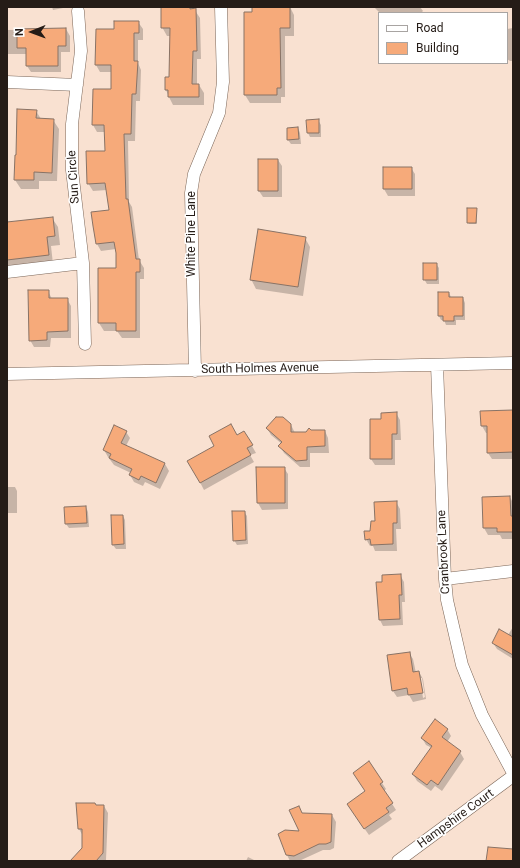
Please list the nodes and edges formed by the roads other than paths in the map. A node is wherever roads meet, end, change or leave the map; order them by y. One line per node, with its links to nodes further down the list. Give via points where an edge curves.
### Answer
1 (221, 7): 10 (street, White Pine Lane, via 223,82 219,113 194,174 191,193)
2 (78, 12): 4 (street, Sun Circle, via 81,51)
3 (7, 82): 4 (street)
4 (77, 85): 5 (street, Sun Circle, via 72,124 72,170)
5 (83, 263): 6 (street); 7 (street, Sun Circle)
6 (7, 272)
7 (85, 344)
8 (513, 363): 9 (street, South Holmes Avenue)
9 (437, 365): 10 (street, South Holmes Avenue); 13 (street, Cranbrook Lane)
10 (195, 371): 11 (street, South Holmes Avenue)
11 (7, 374)
12 (513, 571): 13 (street)
13 (444, 579): 14 (street, Cranbrook Lane, via 462,665 482,715)
14 (513, 775): 15 (street, Hampshire Court)
15 (398, 861)

